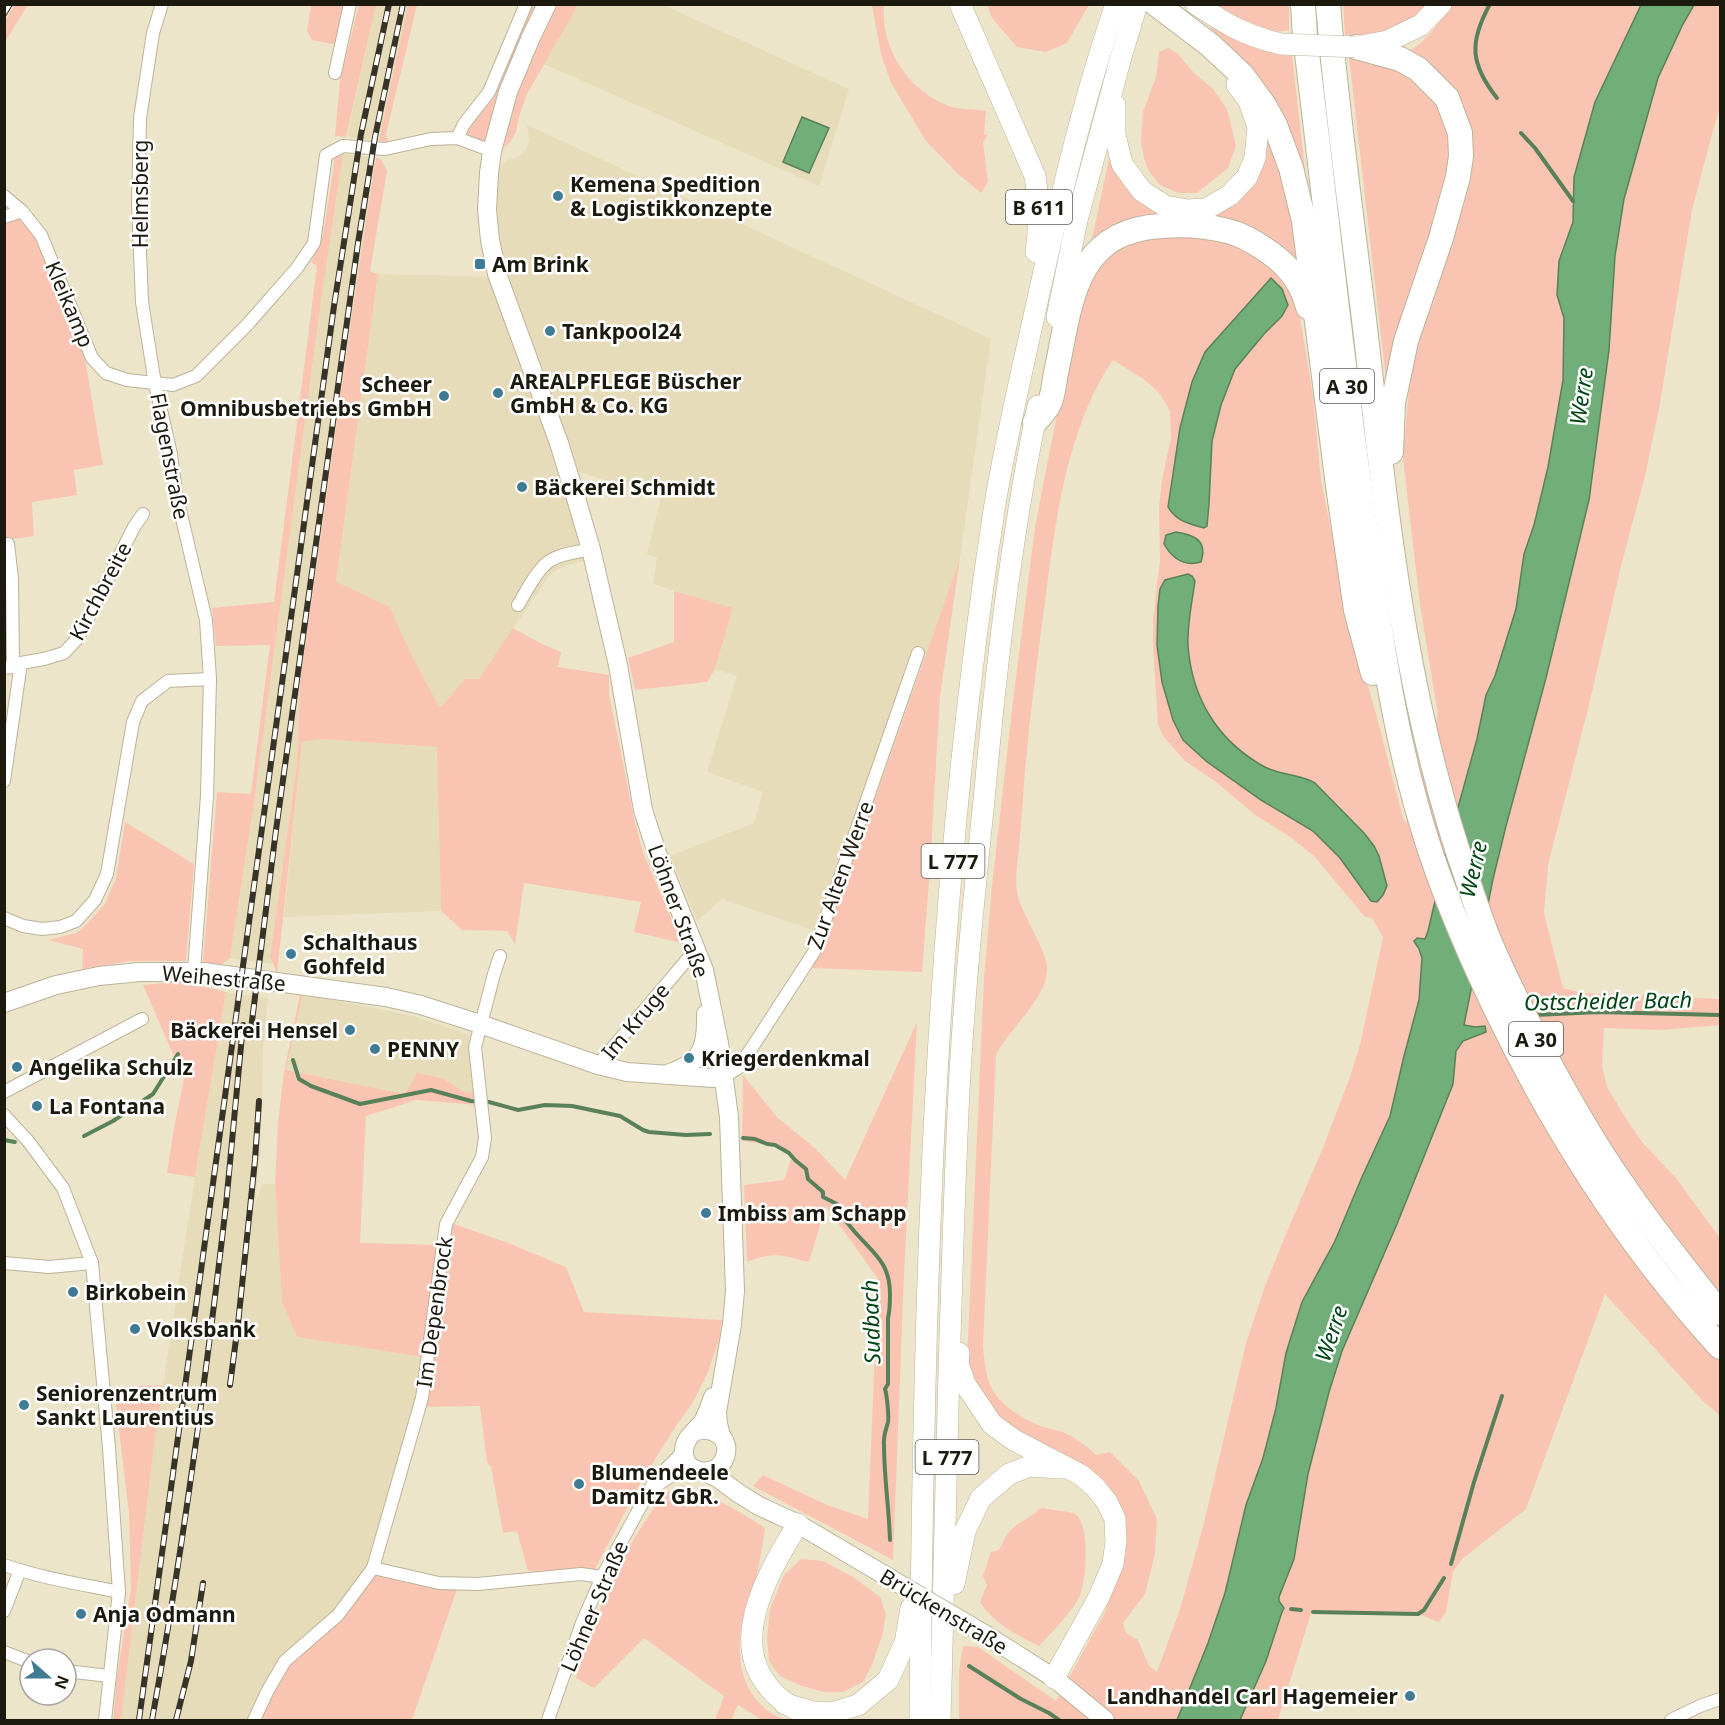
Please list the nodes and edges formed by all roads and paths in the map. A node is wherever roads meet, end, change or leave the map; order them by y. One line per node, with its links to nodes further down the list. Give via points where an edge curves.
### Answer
1 (162, 4): 21 (street, Helmsberg, via 153,33 140,118 138,202 142,302)
2 (350, 4): 15 (street)
3 (526, 4): 16 (street, via 489,92)
4 (548, 4): 17 (main road, Löhner Straße, via 508,92)
5 (960, 4): 24 (highway, B 611, via 1035,176 1038,200 1039,231 1010,387)
6 (1116, 4): 24 (highway, L 777, via 1057,211)
7 (1137, 4): 14 (highway, L 777)
8 (1156, 4): 12 (highway)
9 (1303, 4): 33 (highway, A 30, via 1359,481 1385,666)
10 (1328, 4): 29 (highway, A 30, via 1344,168)
11 (1441, 4): 13 (highway, via 1421,25 1388,41)
12 (1191, 15): 13 (highway, bridge, via 1281,44); 14 (highway, via 1249,101 1258,127 1255,158 1246,177 1230,195 1206,209 1186,210 1165,206 1142,191 1122,164 1115,135); 22 (highway, via 1210,45 1242,75 1264,105 1291,168 1304,221)
13 (1356, 47): 29 (highway, via 1400,59 1418,69 1448,98 1460,133 1458,177 1406,341 1393,403 1390,452 1404,582)
14 (1121, 57): 23 (highway, L 777, via 1077,220)
15 (334, 73)
16 (457, 138): 17 (street, Flagenstraße); 21 (street, Flagenstraße, via 385,149 343,146 326,155 314,243 297,268 196,376 173,385)
17 (492, 151): 27 (main road, Löhner Straße, via 487,210 497,274 559,443)
18 (4, 195): 19 (street, Kleikamp)
19 (22, 211): 20 (street); 21 (street, Kleikamp, via 41,235 92,358 106,373)
20 (4, 218)
21 (155, 384): 32 (street, Flagenstraße, via 206,620)
22 (1327, 402): 23 (highway, via 1320,390 1307,304 1280,259 1232,233 1212,228 1156,226 1123,234 1101,248 1088,263 1071,301 1049,405); 33 (highway, via 1356,610 1393,756)
23 (1035, 422): 50 (highway, L 777, via 1012,554 993,701 974,896)
24 (1010, 423): 59 (highway, L 777, via 971,669 944,957 929,1223)
25 (143, 514): 31 (street, Kirchbreite, via 78,638 64,653)
26 (8, 544): 31 (street)
27 (591, 549): 28 (street, via 548,562); 36 (main road, Löhner Straße, via 618,665 643,810)
28 (518, 605)
29 (1400, 609): 51 (highway, A 30, via 1440,794 1488,939 1579,1118 1620,1183)
30 (918, 653): 45 (street, Zur Alten Werre, via 814,952 752,1049 738,1068)
31 (13, 666): 34 (street)
32 (210, 679): 35 (street, via 168,681 142,702 133,723 107,874 95,900 76,921 60,927 23,926); 39 (street, Flagenstraße, via 207,796)
33 (1406, 766): 52 (highway, A 30, via 1426,837 1464,940 1520,1057 1606,1203)
34 (4, 781)
35 (4, 918)
36 (696, 949): 38 (main road, Löhner Straße); 43 (street, Im Kruge)
37 (500, 956): 42 (street)
38 (704, 970): 44 (main road, Weihestraße, via 703,1047 691,1064); 45 (main road, Löhner Straße)
39 (194, 971): 40 (main road, Weihestraße, via 99,976 56,985); 42 (main road, Weihestraße, via 386,998)
40 (4, 1003)
41 (142, 1019): 46 (street)
42 (480, 1024): 43 (main road, Weihestraße); 63 (street, Im Depenbrock, via 475,1047 485,1138 482,1157 446,1224 422,1398)
43 (598, 1065): 44 (main road, Weihestraße)
44 (662, 1076): 45 (main road, Weihestraße)
45 (724, 1077): 53 (main road, Löhner Straße, via 735,1291)
46 (4, 1092)
47 (4, 1115): 49 (street, via 63,1188)
48 (4, 1263): 49 (street, via 49,1267)
49 (92, 1263): 66 (street)
50 (952, 1274): 56 (highway, L 777, via 959,1305 958,1364 964,1384 992,1424 1014,1440); 68 (highway, L 777)
51 (1720, 1313)
52 (1720, 1347)
53 (727, 1349): 54 (main road, Löhner Straße, via 708,1410); 55 (main road, Löhner Straße, via 717,1412)
54 (689, 1440): 55 (main road, via 705,1429 711,1430); 57 (main road, via 685,1459); 58 (street, Löhner Straße)
55 (724, 1445): 57 (main road, via 717,1469); 60 (main road, Brückenstraße, via 734,1474)
56 (1071, 1469): 68 (highway, via 1030,1466 1009,1474 981,1498 965,1531); 71 (highway, L 777, via 1082,1475 1107,1502 1115,1519 1116,1541 1113,1564 1099,1597)
57 (699, 1470): 58 (street, Löhner Straße, via 675,1473); 60 (main road, Brückenstraße)
58 (647, 1495): 65 (street, Löhner Straße)
59 (922, 1498): 73 (highway, via 914,1522 911,1605 905,1644 888,1680 858,1705 831,1713); 78 (highway, L 777)
60 (776, 1513): 61 (main road, Brückenstraße)
61 (798, 1524): 71 (main road, Brückenstraße, bridge); 73 (highway, via 770,1571 751,1641 762,1678)
62 (4, 1565): 64 (street)
63 (373, 1568): 65 (street, via 438,1583 478,1584 581,1574); 75 (street, Im Depenbrock, via 338,1615 285,1661)
64 (20, 1570): 66 (street); 67 (street)
65 (602, 1577): 76 (street, Löhner Straße)
66 (119, 1592): 70 (street)
67 (4, 1611)
68 (942, 1641): 79 (highway, L 777)
69 (78, 1672): 70 (street)
70 (109, 1676): 74 (street)
71 (1054, 1678): 80 (main road, Brückenstraße)
72 (1720, 1699): 81 (street)
73 (785, 1704): 77 (highway)
74 (105, 1720)
75 (254, 1720)
76 (548, 1720)
77 (821, 1720)
78 (920, 1720)
79 (940, 1720)
80 (1105, 1720)
81 (1671, 1720)

